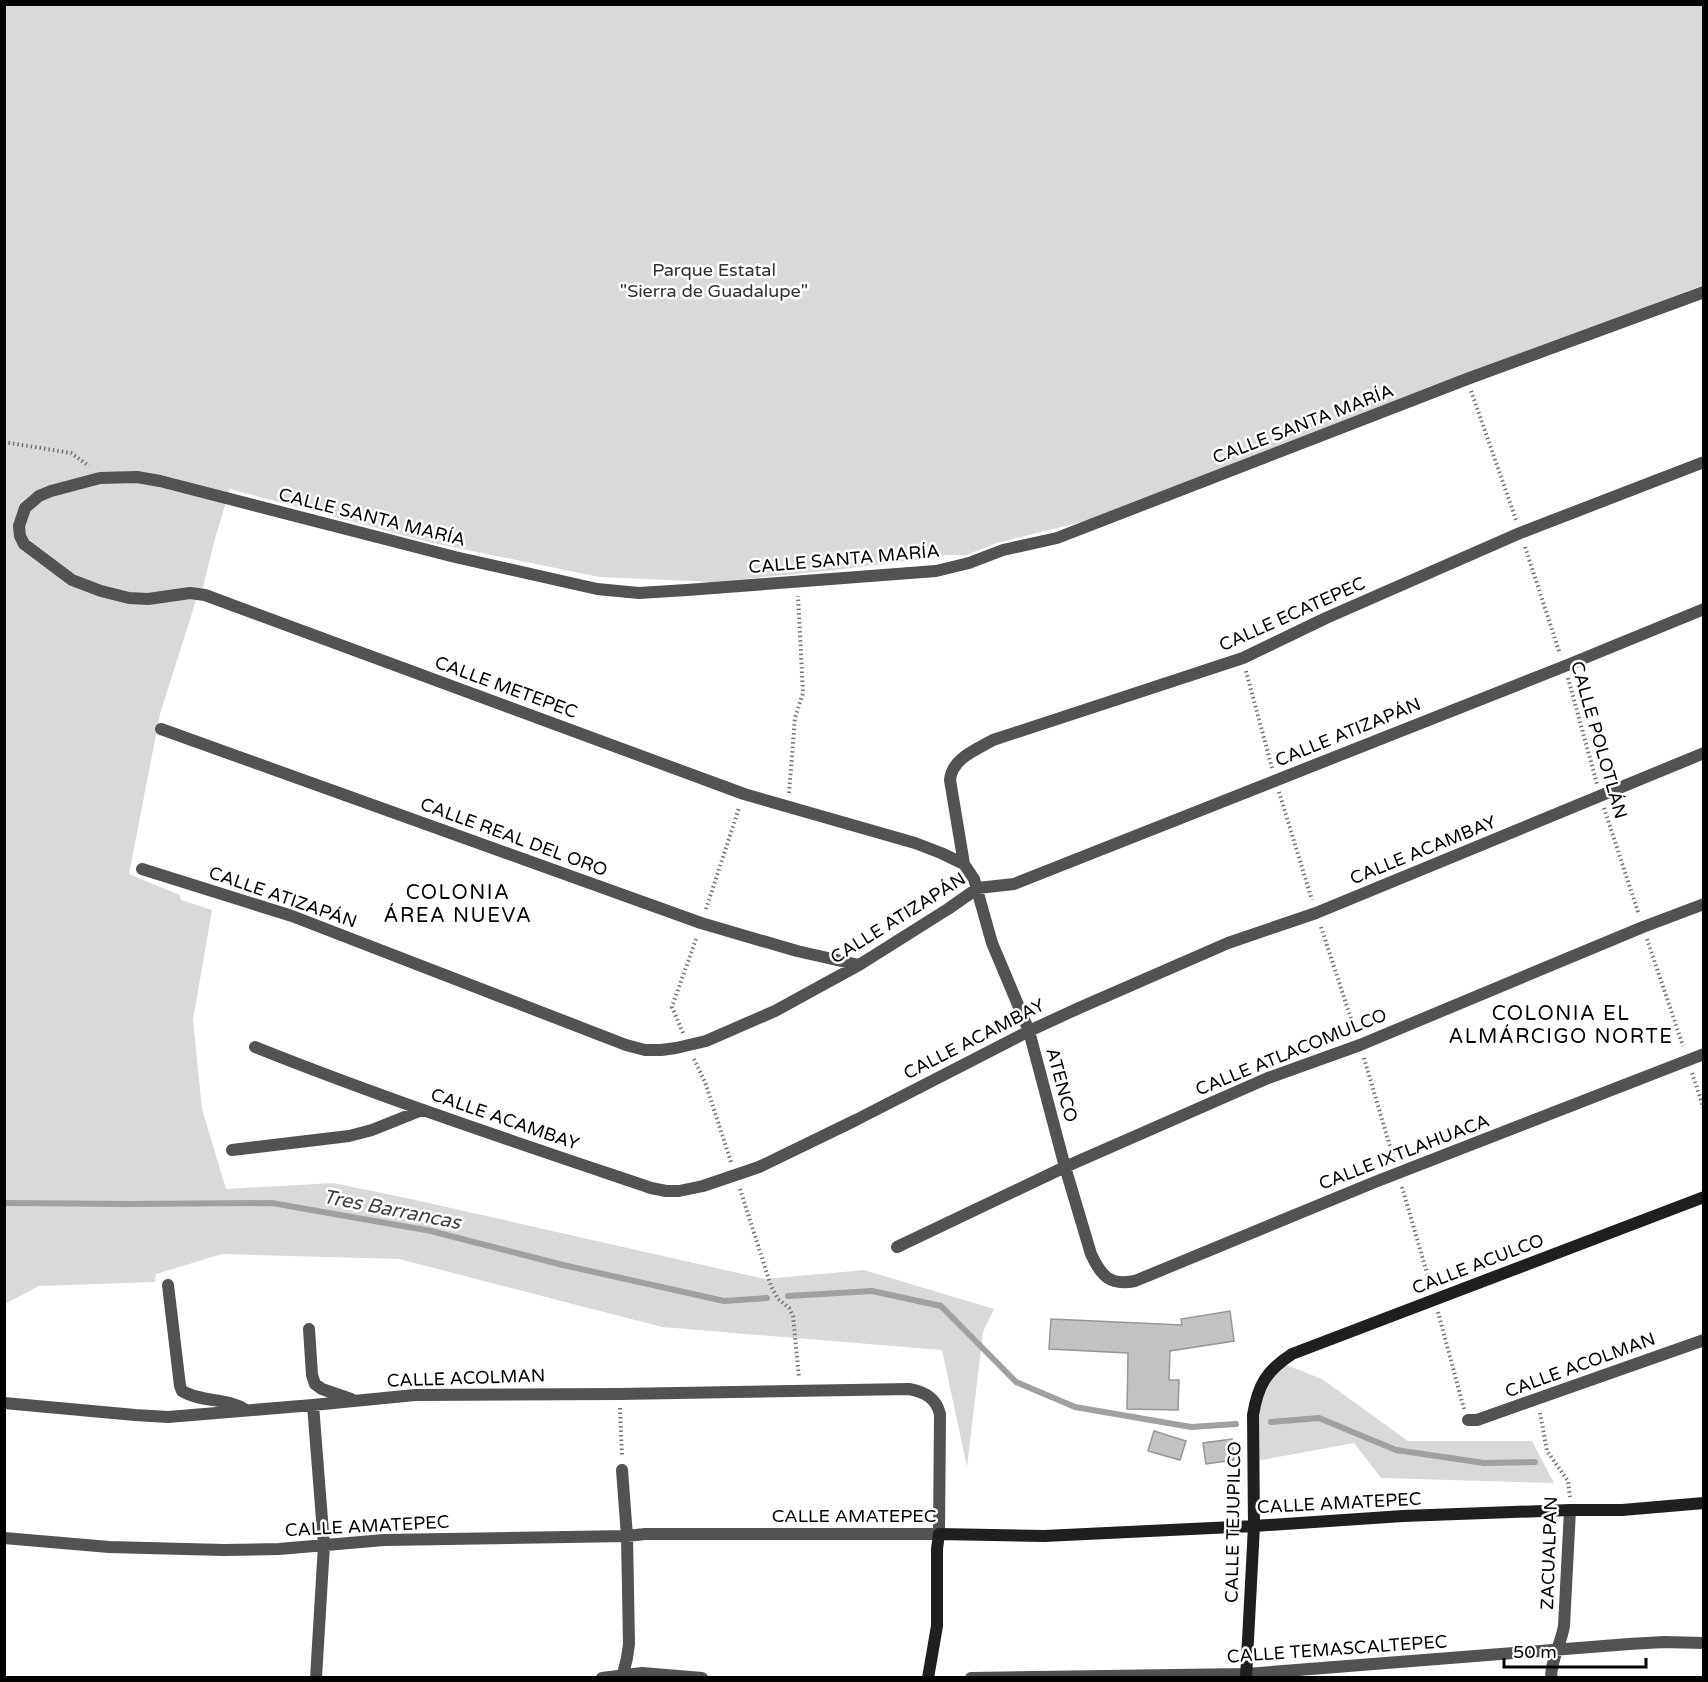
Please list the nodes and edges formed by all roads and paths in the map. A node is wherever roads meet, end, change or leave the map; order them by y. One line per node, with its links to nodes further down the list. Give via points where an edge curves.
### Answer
1 (1704, 292): 2 (street, CALLE SANTA MARÍA)
2 (1467, 379): 6 (path, CALLE POLOTLÁN); 8 (street, CALLE SANTA MARÍA, via 1057,538 936,570)
3 (4, 442): 5 (path, via 71,453)
4 (1704, 462): 6 (street, CALLE ECATEPEC)
5 (100, 478): 7 (street, CALLE SANTA MARÍA, via 39,496 25,508); 8 (street, CALLE SANTA MARÍA, via 160,481 454,557 597,589 639,593)
6 (1520, 533): 10 (path, CALLE POLOTLÁN); 16 (street, CALLE ECATEPEC, via 1243,658 985,745 955,764 951,772)
7 (20, 536): 13 (street, CALLE METEPEC, via 24,544 72,580 101,591 148,599 190,593 205,595)
8 (797, 583): 15 (path, via 803,693 795,718)
9 (1704, 609): 10 (street, CALLE ATIZAPÁN)
10 (1564, 666): 14 (path, CALLE POLOTLÁN); 18 (street, CALLE ATIZAPÁN, via 1014,884)
11 (161, 729): 20 (street, CALLE REAL DEL ORO)
12 (1704, 753): 14 (street, CALLE ACAMBAY)
13 (744, 794): 15 (street, CALLE METEPEC); 20 (path)
14 (1600, 797): 21 (path, CALLE POLOTLÁN); 23 (street, CALLE ACAMBAY, via 1316,913 1228,943)
15 (788, 806): 16 (street, CALLE METEPEC, via 915,843)
16 (964, 864): 18 (street)
17 (142, 869): 24 (street, CALLE ATIZAPÁN, via 292,916 626,1045 645,1050)
18 (978, 888): 22 (street, CALLE ATIZAPÁN); 23 (street, ATENCO, via 992,943)
19 (1704, 904): 21 (street, CALLE ATLACOMULCO)
20 (701, 923): 22 (street, CALLE REAL DEL ORO); 24 (path, via 672,1007)
21 (1643, 927): 27 (path, CALLE POLOTLÁN); 31 (street, CALLE ATLACOMULCO, via 1360,1045 1268,1077)
22 (859, 965): 24 (street, CALLE ATIZAPÁN, via 776,1011)
23 (1029, 1031): 31 (street, ATENCO); 33 (street, CALLE ACAMBAY)
24 (689, 1046): 33 (path)
25 (255, 1047): 29 (street, CALLE ACAMBAY)
26 (1704, 1054): 27 (street, CALLE IXTLAHUACA)
27 (1688, 1061): 28 (path, CALLE POLOTLÁN); 32 (street, CALLE IXTLAHUACA)
28 (1704, 1109)
29 (422, 1110): 30 (street, via 349,1136); 33 (street, CALLE ACAMBAY, via 659,1189 679,1191)
30 (232, 1150)
31 (1065, 1167): 35 (street, CALLE ATLACOMULCO); 36 (street, ATENCO, via 1096,1267)
32 (1398, 1174): 36 (street, CALLE IXTLAHUACA, via 1143,1278); 38 (path)
33 (736, 1177): 42 (path, via 771,1286 793,1316)
34 (1704, 1197): 38 (street, CALLE ACULCO)
35 (897, 1247)
36 (1118, 1283)
37 (168, 1286): 48 (street, via 182,1391 230,1402)
38 (1434, 1299): 41 (street, CALLE ACULCO, via 1292,1354); 49 (path)
39 (309, 1329): 45 (street, via 315,1384)
40 (1704, 1340): 44 (street, CALLE ACOLMAN)
41 (1270, 1371): 53 (street, CALLE TEJUPILCO, via 1256,1398 1253,1415)
42 (800, 1391): 43 (street, CALLE ACOLMAN); 54 (street, CALLE ACOLMAN, via 909,1389 928,1395 940,1414)
43 (620, 1394): 45 (street, CALLE ACOLMAN, via 415,1395); 50 (path)
44 (1538, 1399): 49 (street, CALLE ACOLMAN); 52 (path, ZACUALPAN, via 1547,1451 1568,1481)
45 (357, 1401): 47 (street, CALLE ACOLMAN)
46 (4, 1403): 48 (street, CALLE ACOLMAN, via 157,1416)
47 (313, 1405): 48 (street, CALLE ACOLMAN); 57 (street)
48 (247, 1411)
49 (1468, 1420)
50 (622, 1470): 55 (street)
51 (1704, 1503): 52 (street, CALLE AMATEPEC)
52 (1570, 1510): 53 (street, CALLE AMATEPEC); 59 (street, ZACUALPAN, via 1564,1626)
53 (1254, 1526): 54 (street, CALLE AMATEPEC, via 1044,1536); 60 (street, CALLE TEJUPILCO)
54 (939, 1534): 55 (street, CALLE AMATEPEC); 65 (street, via 938,1626)
55 (627, 1536): 57 (street, CALLE AMATEPEC, via 384,1540); 63 (street, via 629,1644)
56 (4, 1538): 57 (street, CALLE AMATEPEC, via 212,1550)
57 (324, 1545): 61 (street)
58 (1704, 1643): 59 (street, CALLE TEMASCALTEPEC, via 1664,1642)
59 (1556, 1651): 60 (street, CALLE TEMASCALTEPEC); 67 (street, ZACUALPAN)
60 (1246, 1676): 66 (street, CALLE TEMASCALTEPEC)
61 (316, 1677)
62 (602, 1677): 63 (street)
63 (622, 1677): 64 (street, via 642,1673)
64 (702, 1677)
65 (928, 1677)
66 (971, 1677)
67 (1551, 1677)

